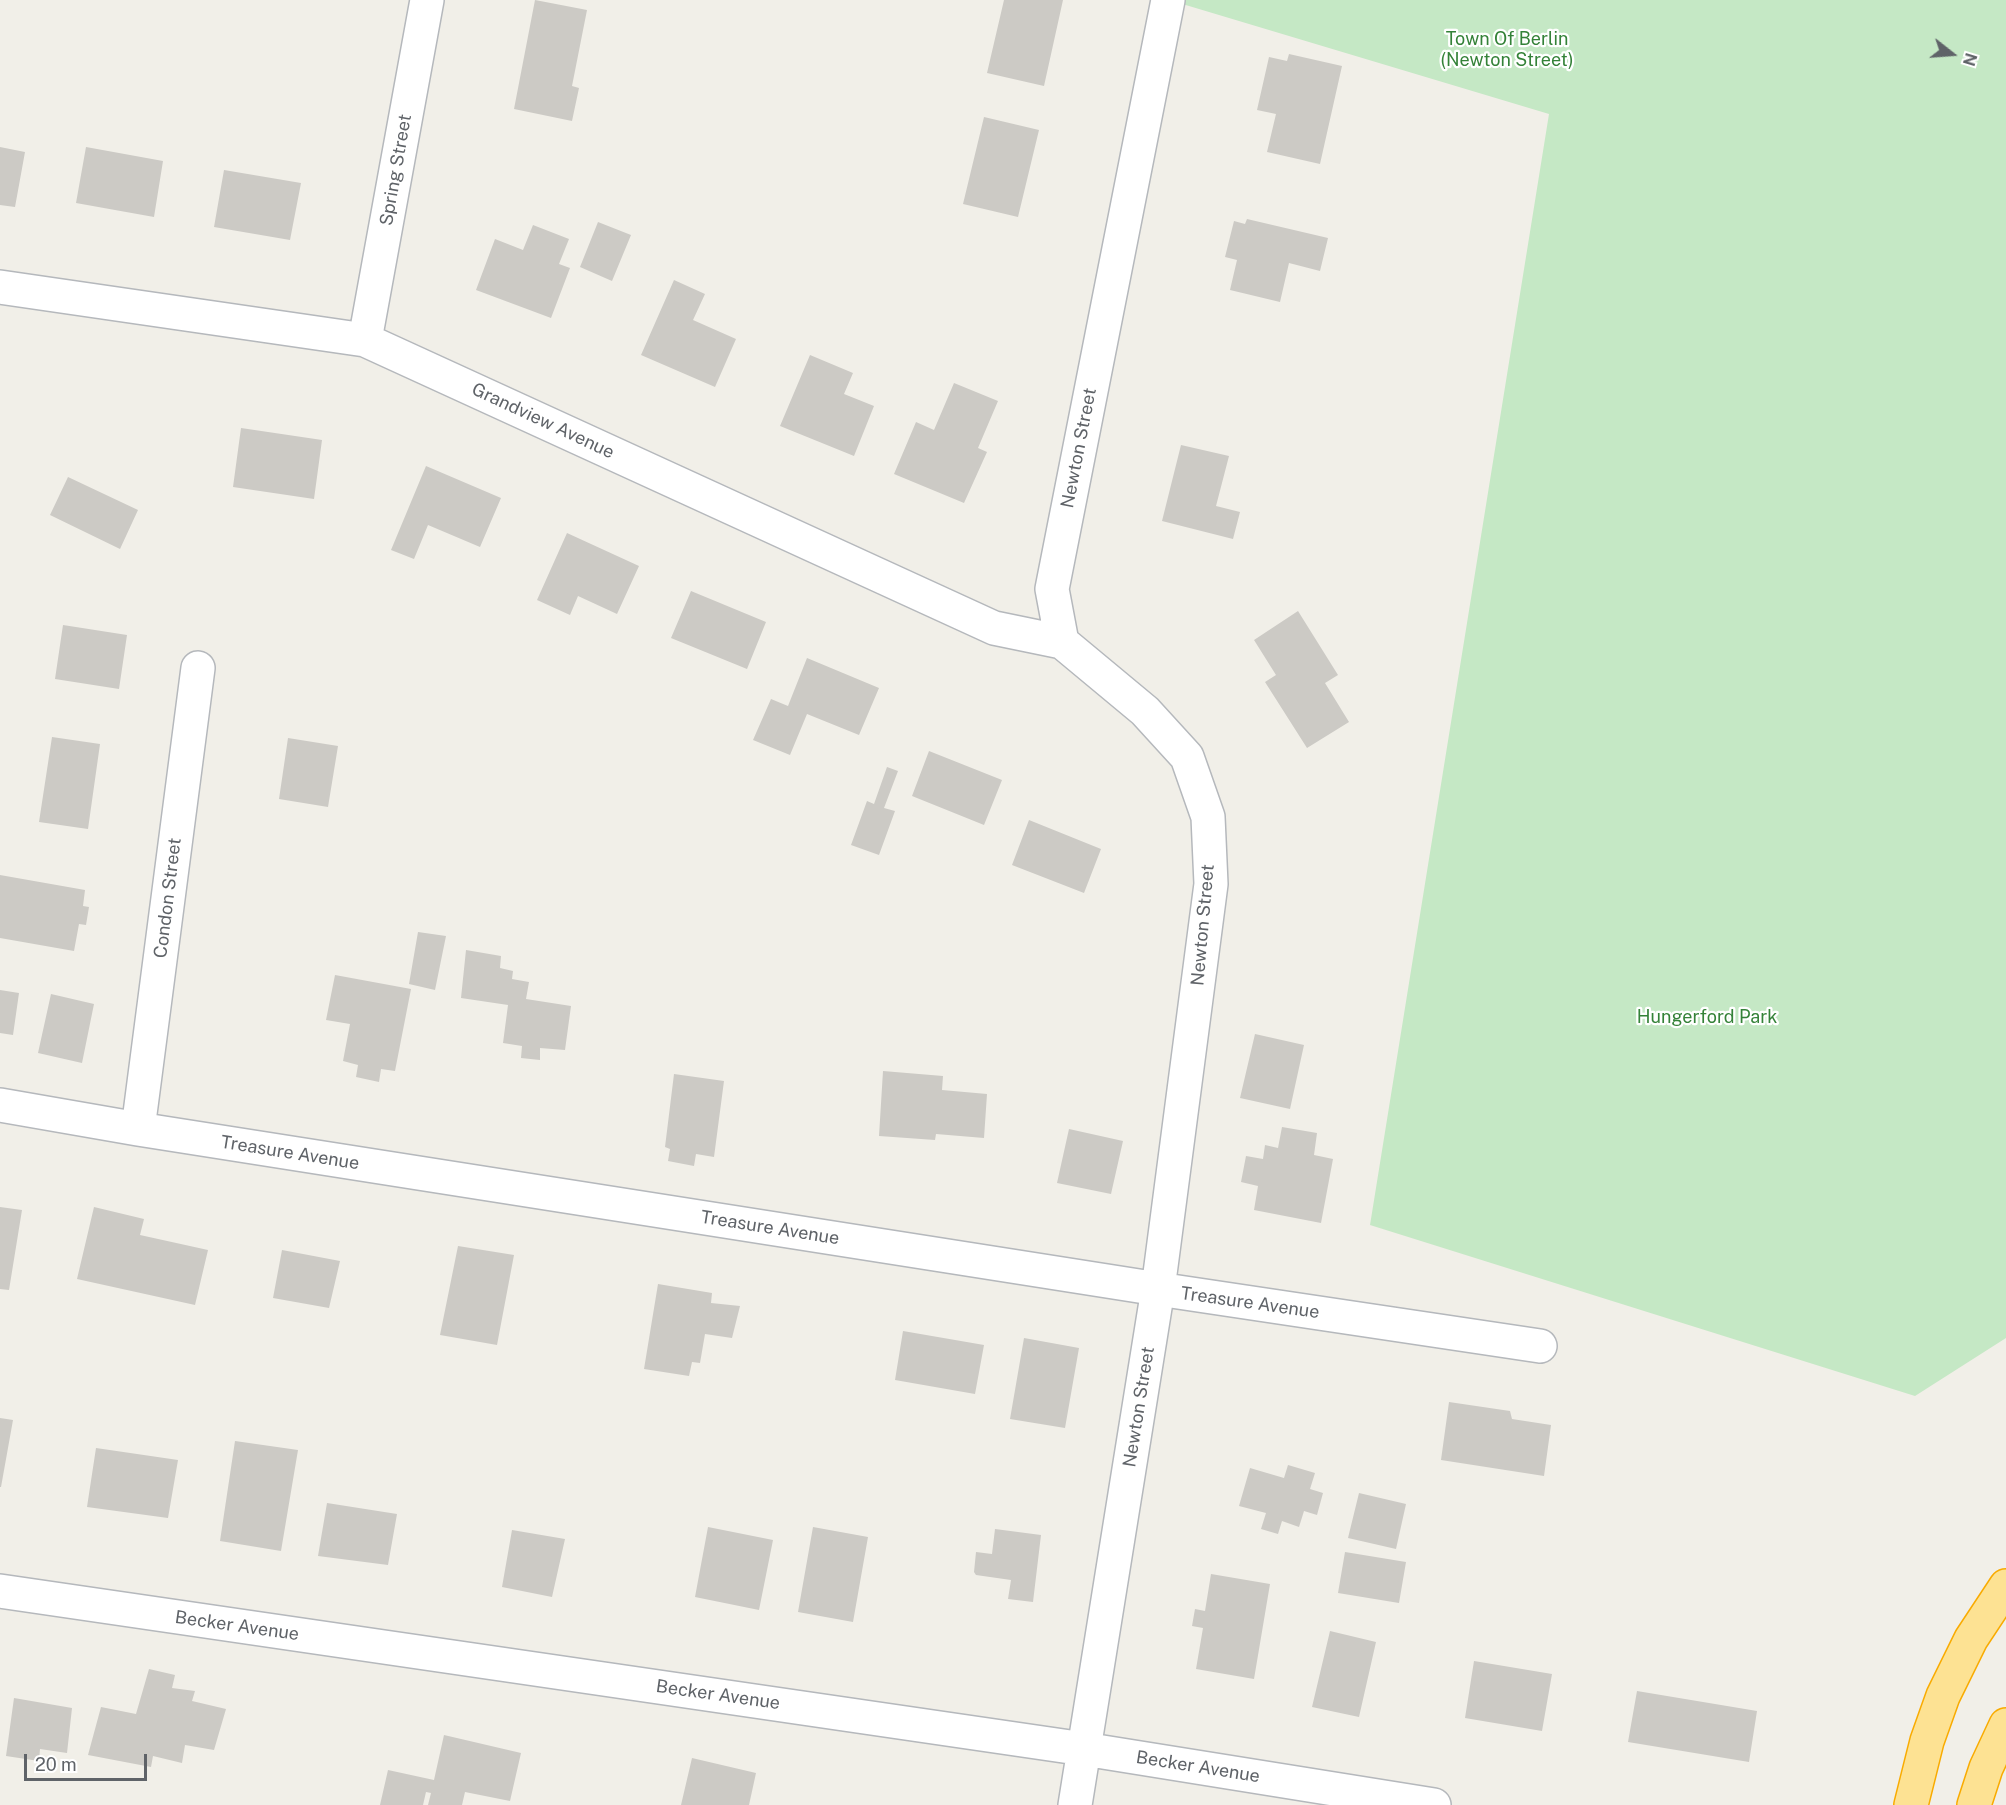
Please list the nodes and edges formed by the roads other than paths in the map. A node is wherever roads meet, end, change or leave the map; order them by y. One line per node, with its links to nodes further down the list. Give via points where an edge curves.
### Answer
1 (428, 0): 4 (street, Spring Street)
2 (1168, 0): 5 (street, Newton Street, via 1052,589)
3 (0, 287): 4 (street, Grandview Avenue)
4 (365, 339): 5 (street, Grandview Avenue, via 994,628)
5 (1062, 642): 9 (street, Newton Street, via 1145,711 1187,757 1208,817 1211,884)
6 (198, 668): 8 (street, Condon Street)
7 (0, 1105): 8 (street, Treasure Avenue)
8 (138, 1129): 9 (street, Treasure Avenue)
9 (1158, 1289): 10 (street, Treasure Avenue); 14 (street, Newton Street)
10 (1540, 1346)
11 (2006, 1586): 17 (highway, via 1971,1639 1943,1696)
12 (0, 1591): 14 (street, Becker Avenue)
13 (2006, 1725): 18 (highway)
14 (1084, 1749): 15 (street, Newton Street); 16 (street, Becker Avenue)
15 (1075, 1805)
16 (1434, 1805)
17 (1911, 1805)
18 (1974, 1805)

